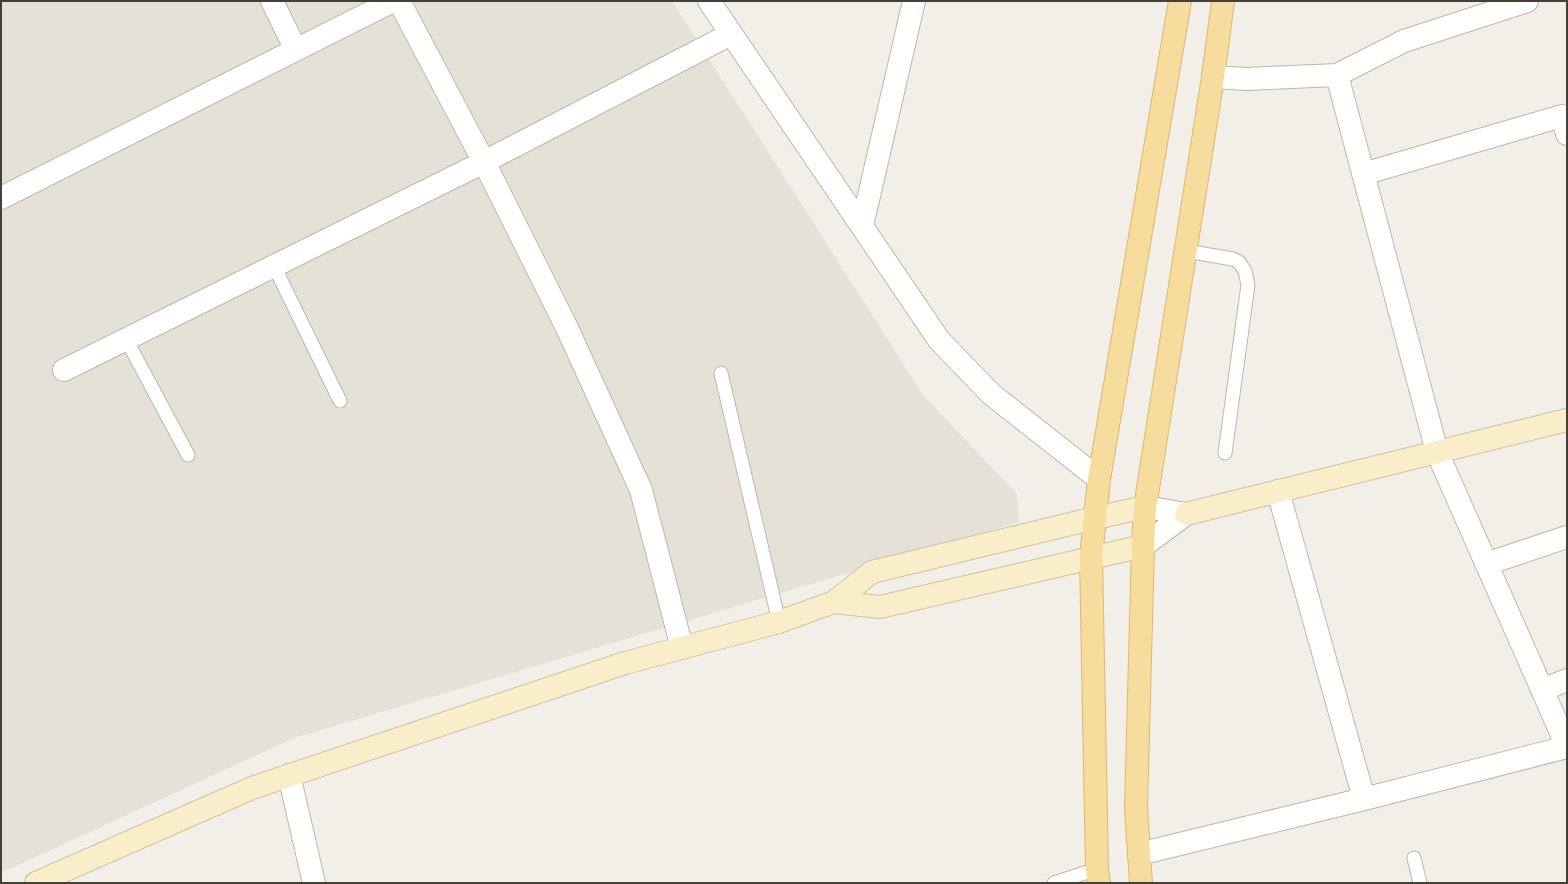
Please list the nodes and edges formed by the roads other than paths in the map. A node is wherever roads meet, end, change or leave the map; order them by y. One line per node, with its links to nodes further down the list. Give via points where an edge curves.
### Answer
1 (272, 1): 10 (street)
2 (393, 1): 10 (street)
3 (399, 1): 14 (street)
4 (709, 1): 9 (street)
5 (914, 1): 17 (street)
6 (1180, 1): 28 (main road)
7 (1223, 1): 12 (main road)
8 (1527, 1): 11 (street, via 1404,41)
9 (731, 34): 14 (street); 17 (street)
10 (296, 50): 16 (street)
11 (1337, 75): 12 (street, via 1246,79); 15 (street)
12 (1213, 77): 18 (main road)
13 (1567, 134): 15 (street, via 1562,116)
14 (484, 162): 19 (street); 39 (street, via 567,328 641,490)
15 (1363, 174): 25 (street)
16 (1, 198)
17 (862, 226): 28 (street, via 939,340 991,394)
18 (1186, 252): 26 (lane, via 1239,262 1245,271 1248,285); 30 (main road)
19 (274, 266): 20 (street); 23 (lane)
20 (126, 339): 21 (street); 27 (lane)
21 (64, 370)
22 (721, 373): 38 (lane)
23 (340, 401)
24 (1567, 420): 25 (main road)
25 (1437, 452): 29 (main road); 36 (street)
26 (1225, 453)
27 (188, 456)
28 (1099, 479): 32 (main road)
29 (1278, 491): 31 (main road); 44 (street)
30 (1145, 507): 31 (street); 32 (main road); 34 (main road)
31 (1186, 514): 34 (street)
32 (1095, 518): 35 (main road); 37 (main road, via 872,572)
33 (1567, 537): 36 (street)
34 (1143, 546): 35 (main road); 45 (main road, via 1136,808)
35 (1091, 557): 37 (main road, via 880,607); 47 (main road)
36 (1486, 564): 41 (street)
37 (834, 602): 38 (main road)
38 (779, 622): 39 (main road)
39 (682, 648): 43 (main road, via 617,666)
40 (1567, 680): 41 (street)
41 (1542, 690): 42 (street)
42 (1567, 746): 44 (street)
43 (289, 775): 48 (main road, via 252,788); 49 (street)
44 (1364, 799): 45 (street)
45 (1139, 854): 51 (main road)
46 (1414, 858): 52 (lane)
47 (1098, 876): 50 (lane)
48 (36, 883)
49 (314, 883)
50 (1054, 883)
51 (1141, 883)
52 (1420, 883)

